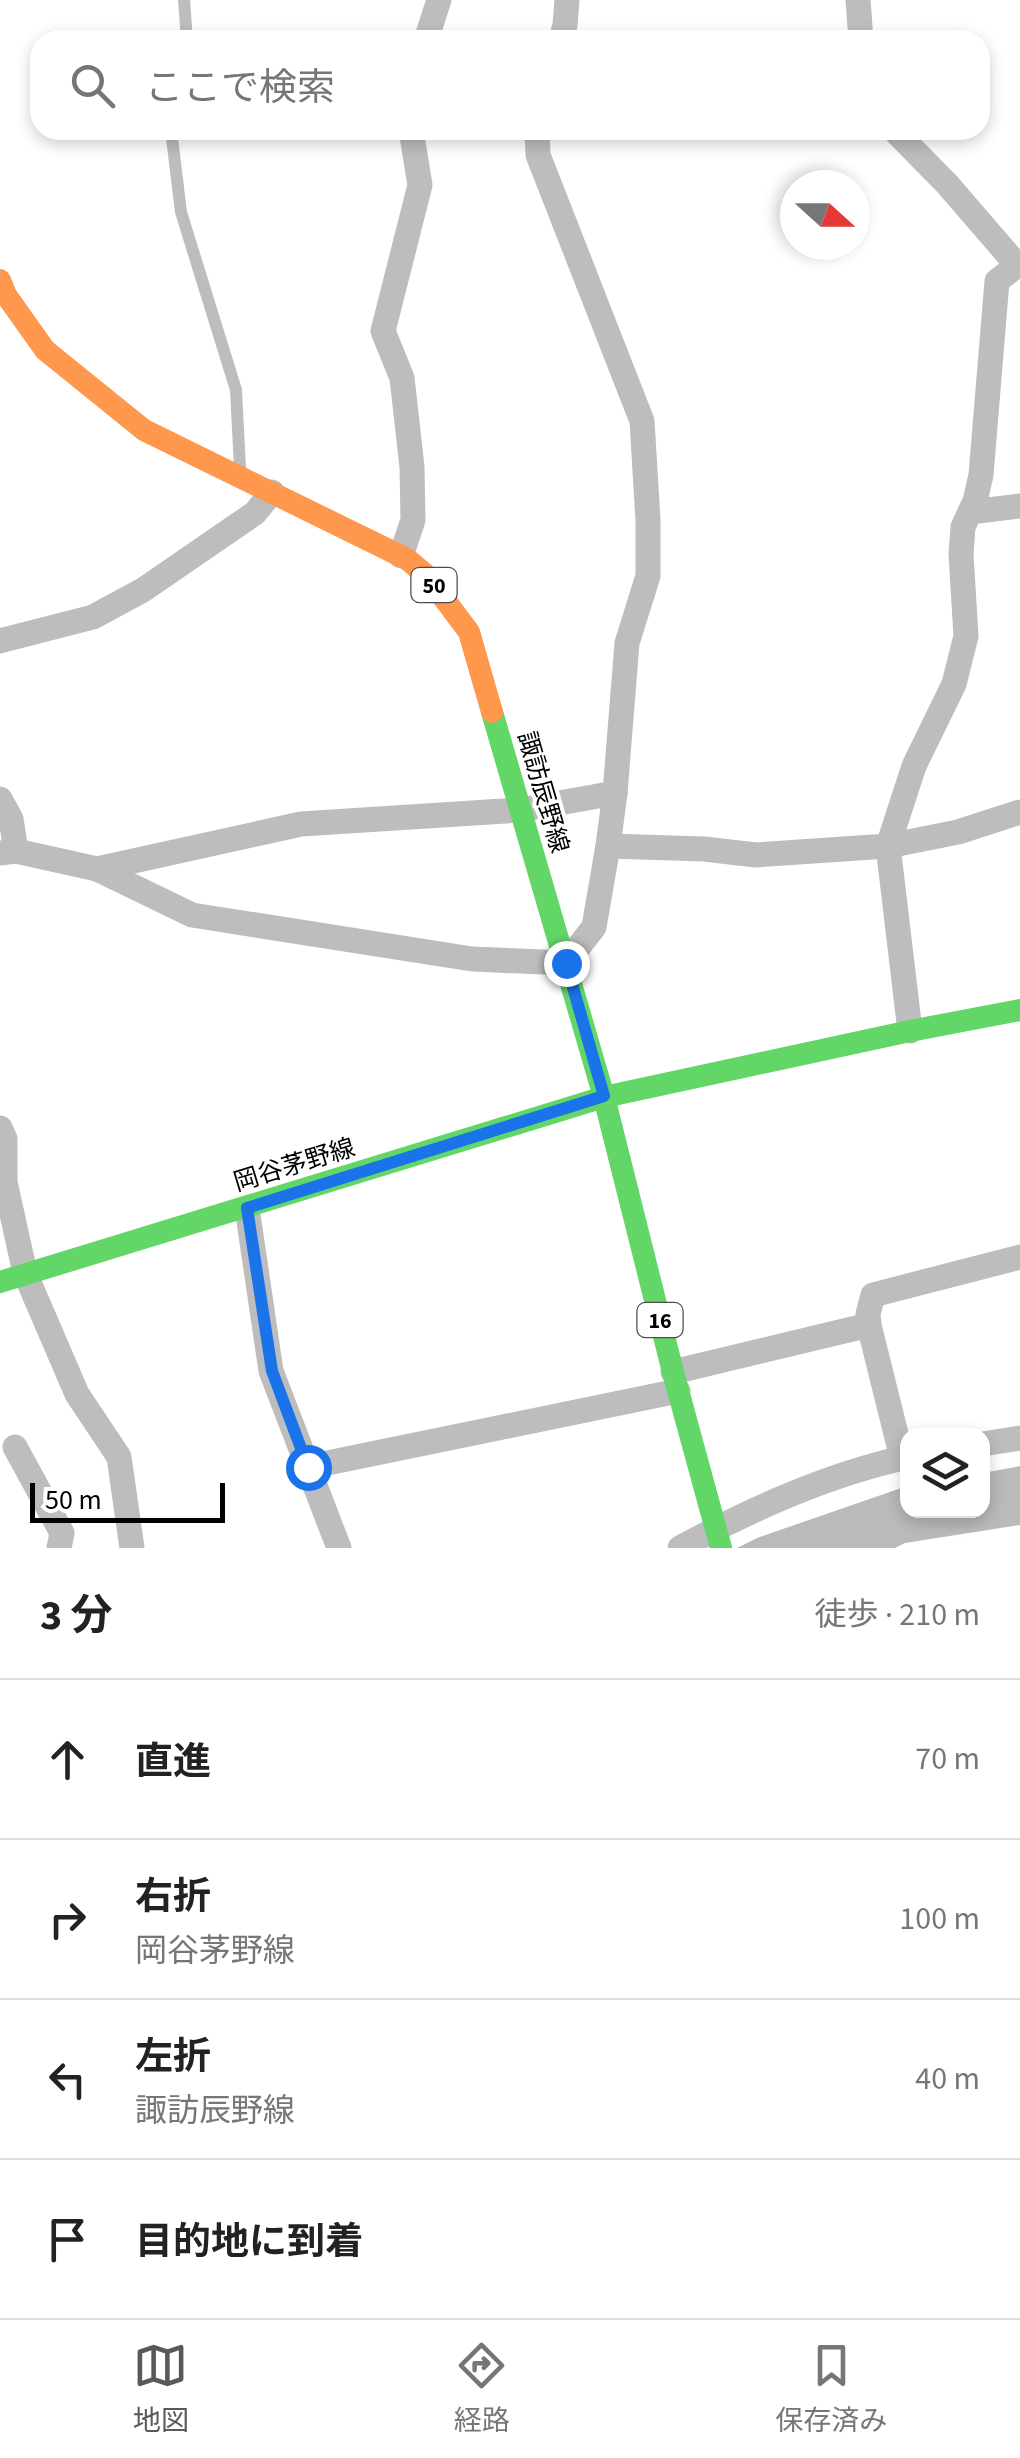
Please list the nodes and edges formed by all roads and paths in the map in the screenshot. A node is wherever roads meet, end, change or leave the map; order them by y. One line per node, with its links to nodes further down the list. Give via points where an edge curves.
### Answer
1 (184, 0): 5 (lane)
2 (439, 0): 6 (street)
3 (567, 0): 7 (street)
4 (858, 0): 8 (street)
5 (186, 30)
6 (429, 30)
7 (564, 30)
8 (861, 30)
9 (172, 140): 15 (lane, via 181,212 236,390)
10 (413, 140): 19 (street, via 420,185 383,331 402,378 412,466 413,520)
11 (537, 140): 21 (street, via 642,421 648,576 627,643)
12 (904, 140): 13 (street)
13 (1019, 264): 18 (street, via 997,281 981,476)
14 (0, 280): 15 (main road, 諏訪辰野線 / 50, via 45,350 144,430)
15 (240, 476): 16 (main road, 諏訪辰野線 / 50)
16 (272, 492): 19 (main road, 諏訪辰野線 / 50); 20 (street, via 255,514 93,618)
17 (1020, 506): 18 (street)
18 (970, 512): 26 (street, via 961,554 966,636 954,684 914,766)
19 (401, 556): 23 (main road, 諏訪辰野線 / 50, via 426,576 469,632)
20 (0, 642)
21 (615, 792): 23 (street); 25 (street)
22 (0, 798): 27 (street, via 11,820)
23 (520, 810): 28 (street, via 301,824); 29 (main road, 諏訪辰野線 / 50)
24 (1020, 812): 26 (street)
25 (608, 846): 26 (street, via 756,855); 29 (street, via 594,926)
26 (888, 846): 31 (street)
27 (8, 852): 28 (street)
28 (97, 869): 29 (street, via 192,915 472,958)
29 (566, 963): 32 (main road, 諏訪辰野線 / 50)
30 (1020, 1010): 31 (main road, 岡谷茅野線)
31 (910, 1031): 32 (main road, 岡谷茅野線)
32 (604, 1096): 34 (main road, 岡谷茅野線); 38 (main road, 諏訪辰野線 / 16)
33 (0, 1128): 36 (street)
34 (247, 1208): 36 (main road, 岡谷茅野線); 44 (street, via 272,1371)
35 (1020, 1257): 37 (street, via 873,1295)
36 (12, 1277): 47 (street, via 119,1456)
37 (869, 1324): 38 (street); 40 (street)
38 (675, 1382): 44 (street); 45 (main road, 諏訪辰野線 / 16)
39 (1020, 1438): 41 (street)
40 (900, 1439)
41 (990, 1443)
42 (15, 1447): 46 (street, via 62,1533)
43 (900, 1459): 45 (street, via 832,1478)
44 (308, 1467): 48 (street)
45 (719, 1540): 49 (street)
46 (59, 1548)
47 (132, 1548)
48 (339, 1548)
49 (680, 1548)

